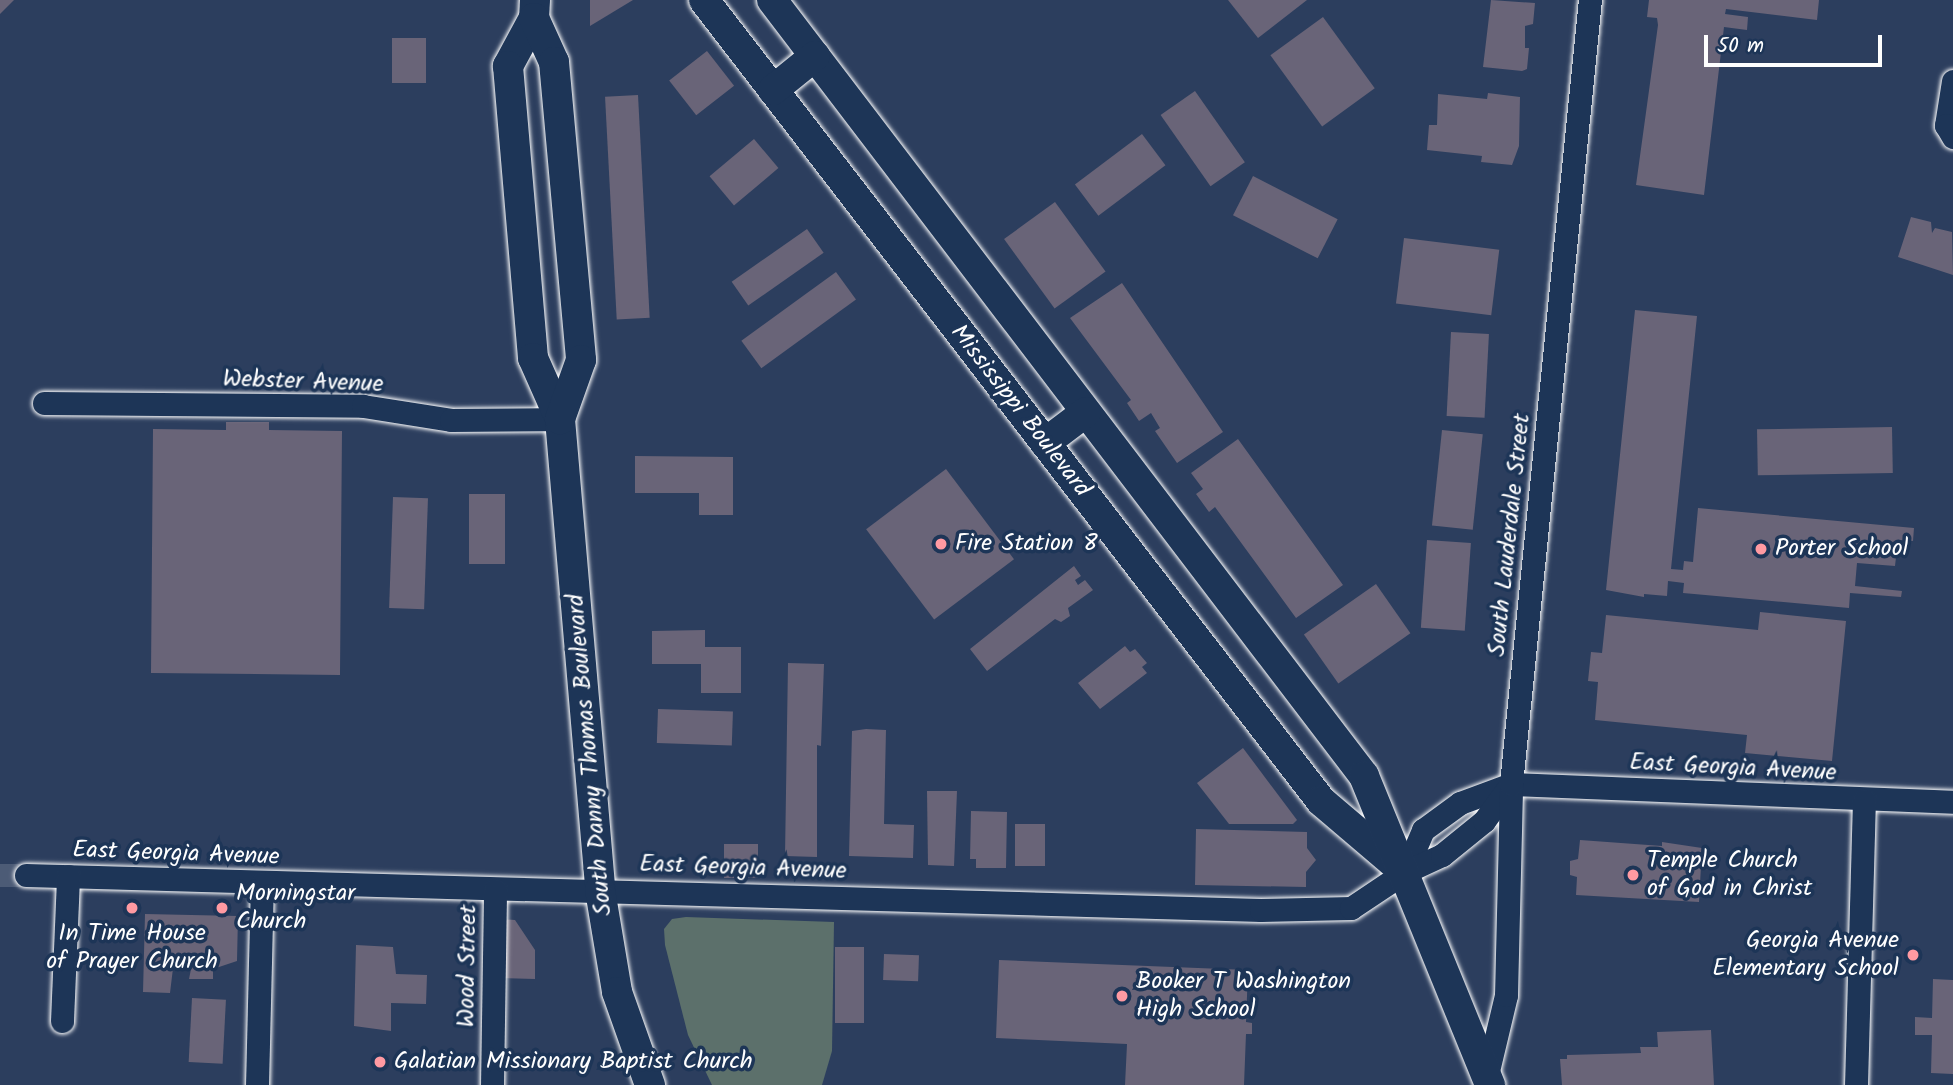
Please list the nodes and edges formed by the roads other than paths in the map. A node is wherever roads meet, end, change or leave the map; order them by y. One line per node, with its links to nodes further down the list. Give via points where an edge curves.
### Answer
1 (704, 0): 7 (main road, Mississippi Boulevard)
2 (772, 0): 5 (main road, Mississippi Boulevard)
3 (1590, 0): 13 (street, South Lauderdale Street)
4 (534, 9): 11 (main road, South Danny Thomas Boulevard, via 554,62 581,360); 11 (main road, South Danny Thomas Boulevard, via 508,66 533,358)
5 (815, 56): 7 (main road); 10 (main road, Mississippi Boulevard)
6 (1953, 81): 8 (street, via 1946,125)
7 (773, 90): 12 (main road, Mississippi Boulevard)
8 (1953, 137)
9 (44, 403): 11 (street, Webster Avenue, via 363,406 451,420)
10 (1086, 412): 12 (main road); 16 (main road, Mississippi Boulevard, via 1364,776)
11 (560, 419): 21 (main road, South Danny Thomas Boulevard)
12 (1045, 443): 16 (main road, Mississippi Boulevard, via 1321,801)
13 (1511, 784): 14 (street, East Georgia Avenue); 16 (street, East Georgia Avenue, via 1481,824 1442,855); 16 (street, East Georgia Avenue, via 1460,803 1423,830); 23 (street, South Lauderdale Street, via 1506,995)
14 (1864, 800): 15 (street, East Georgia Avenue); 27 (street)
15 (1953, 802)
16 (1405, 872): 21 (street, East Georgia Avenue, via 1351,908 1261,910); 23 (main road, Mississippi Boulevard)
17 (26, 875): 18 (street, East Georgia Avenue)
18 (68, 876): 19 (street, East Georgia Avenue); 22 (street)
19 (262, 883): 20 (street, East Georgia Avenue); 24 (street)
20 (495, 890): 21 (street, East Georgia Avenue); 25 (street, Wood Street)
21 (600, 890): 26 (main road, South Danny Thomas Boulevard, via 617,992)
22 (62, 1021)
23 (1488, 1080)
24 (257, 1085)
25 (492, 1085)
26 (650, 1085)
27 (1856, 1085)

